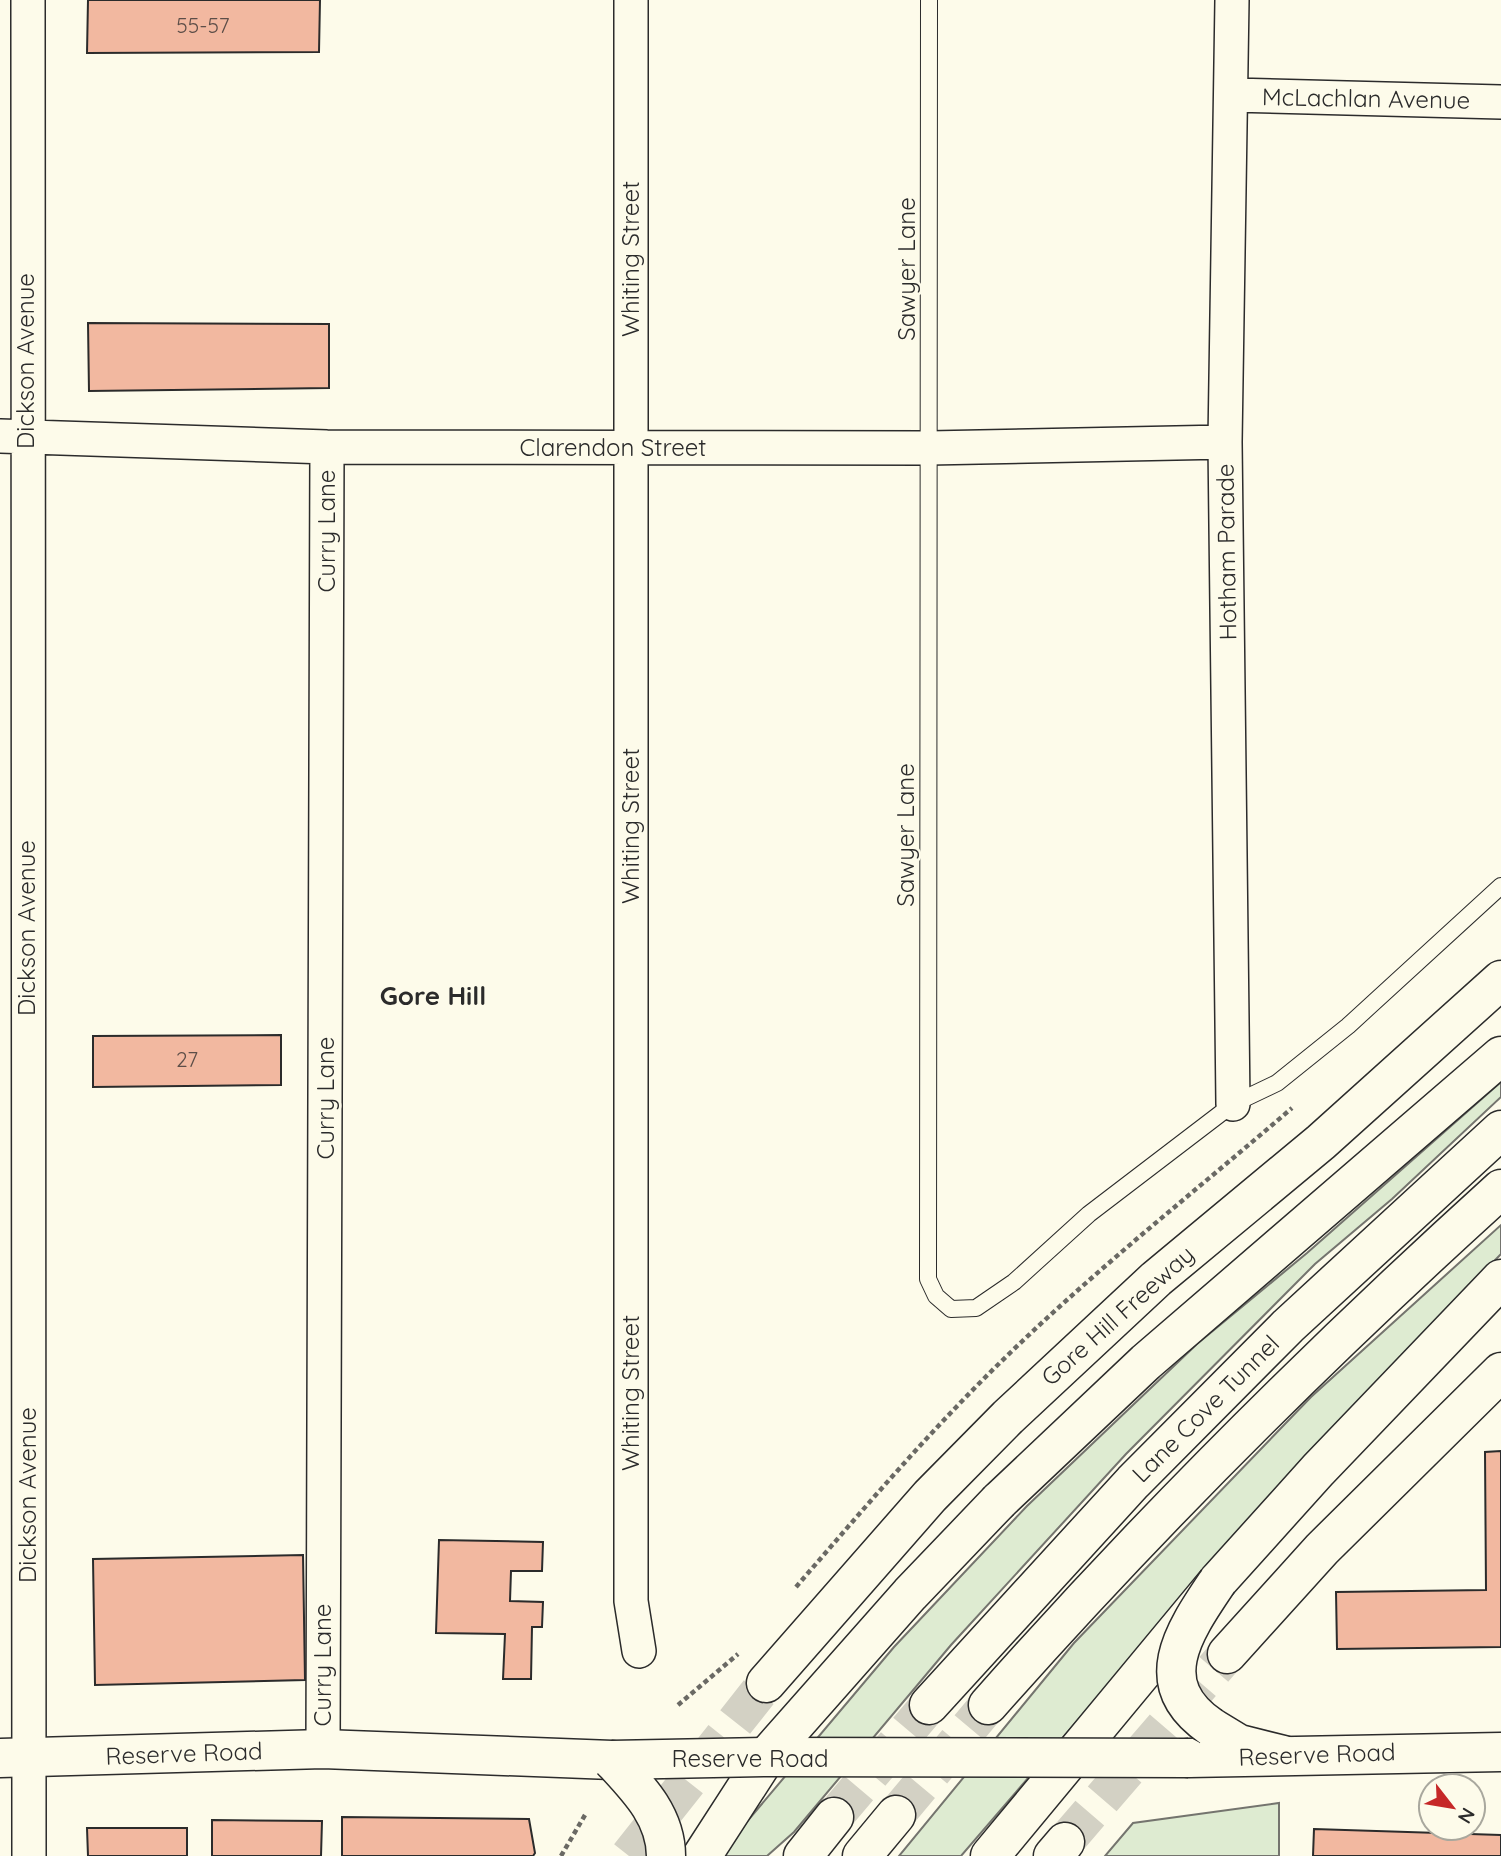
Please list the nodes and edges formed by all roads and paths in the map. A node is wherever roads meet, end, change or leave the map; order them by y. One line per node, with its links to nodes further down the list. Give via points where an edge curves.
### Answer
1 (28, 0): 7 (street, Dickson Avenue)
2 (631, 0): 10 (street, Whiting Street)
3 (929, 0): 11 (lane, Sawyer Lane)
4 (1232, 0): 5 (street, Hotham Parade)
5 (1232, 95): 6 (street, McLachlan Avenue); 8 (street, Hotham Parade)
6 (1501, 102)
7 (13, 435): 9 (street, Clarendon Street); 36 (street, Dickson Avenue)
8 (1226, 442): 11 (street, Clarendon Street); 18 (street, Hotham Parade)
9 (327, 447): 10 (street, Clarendon Street); 32 (street, Curry Lane)
10 (631, 448): 11 (street, Clarendon Street); 26 (street, Whiting Street, via 631,1601)
11 (929, 448): 18 (lane, Sawyer Lane, via 928,1279 936,1296 951,1309 976,1308)
12 (1501, 886): 18 (lane, Sawyer Lane, via 1348,1026 1277,1083)
13 (1501, 980): 28 (main road, Gore Hill Freeway, via 1321,1142 1156,1279 1008,1417 930,1496)
14 (1501, 1049): 17 (main road)
15 (1501, 1056): 17 (main road)
16 (1301, 1100): 24 (path, via 1133,1240 1012,1351 927,1435)
17 (1449, 1100): 35 (main road, bridge, via 1146,1362 999,1501)
18 (1233, 1104)
19 (1501, 1130): 30 (main road, Lane Cove Tunnel, via 1288,1326 1143,1472)
20 (1501, 1189): 31 (main road, Lane Cove Tunnel, via 1373,1304 1222,1455)
21 (1493, 1289): 23 (main road, via 1318,1470)
22 (1501, 1372): 27 (main road, via 1322,1549)
23 (1219, 1581): 34 (main road, bridge, via 1189,1625 1176,1666 1177,1684 1184,1702 1211,1727 1239,1744); 37 (main road, bridge)
24 (791, 1593)
25 (745, 1646): 29 (path)
26 (639, 1651)
27 (1227, 1654)
28 (766, 1683)
29 (678, 1705)
30 (929, 1705)
31 (988, 1705)
32 (323, 1749): 36 (main road, Reserve Road); 38 (main road, Reserve Road)
33 (1501, 1752): 34 (main road, Reserve Road)
34 (1283, 1755): 37 (main road, Reserve Road, bridge)
35 (766, 1757): 37 (main road, Reserve Road, bridge); 38 (main road, Reserve Road, bridge); 45 (main road)
36 (14, 1758): 42 (street, Dickson Avenue)
37 (1070, 1759): 48 (main road)
38 (612, 1760): 44 (main road, bridge, via 657,1815)
39 (585, 1815): 43 (path)
40 (896, 1815): 47 (main road)
41 (834, 1817): 46 (main road)
42 (29, 1856)
43 (561, 1856)
44 (666, 1856)
45 (702, 1856)
46 (803, 1856)
47 (862, 1856)
48 (990, 1856)

